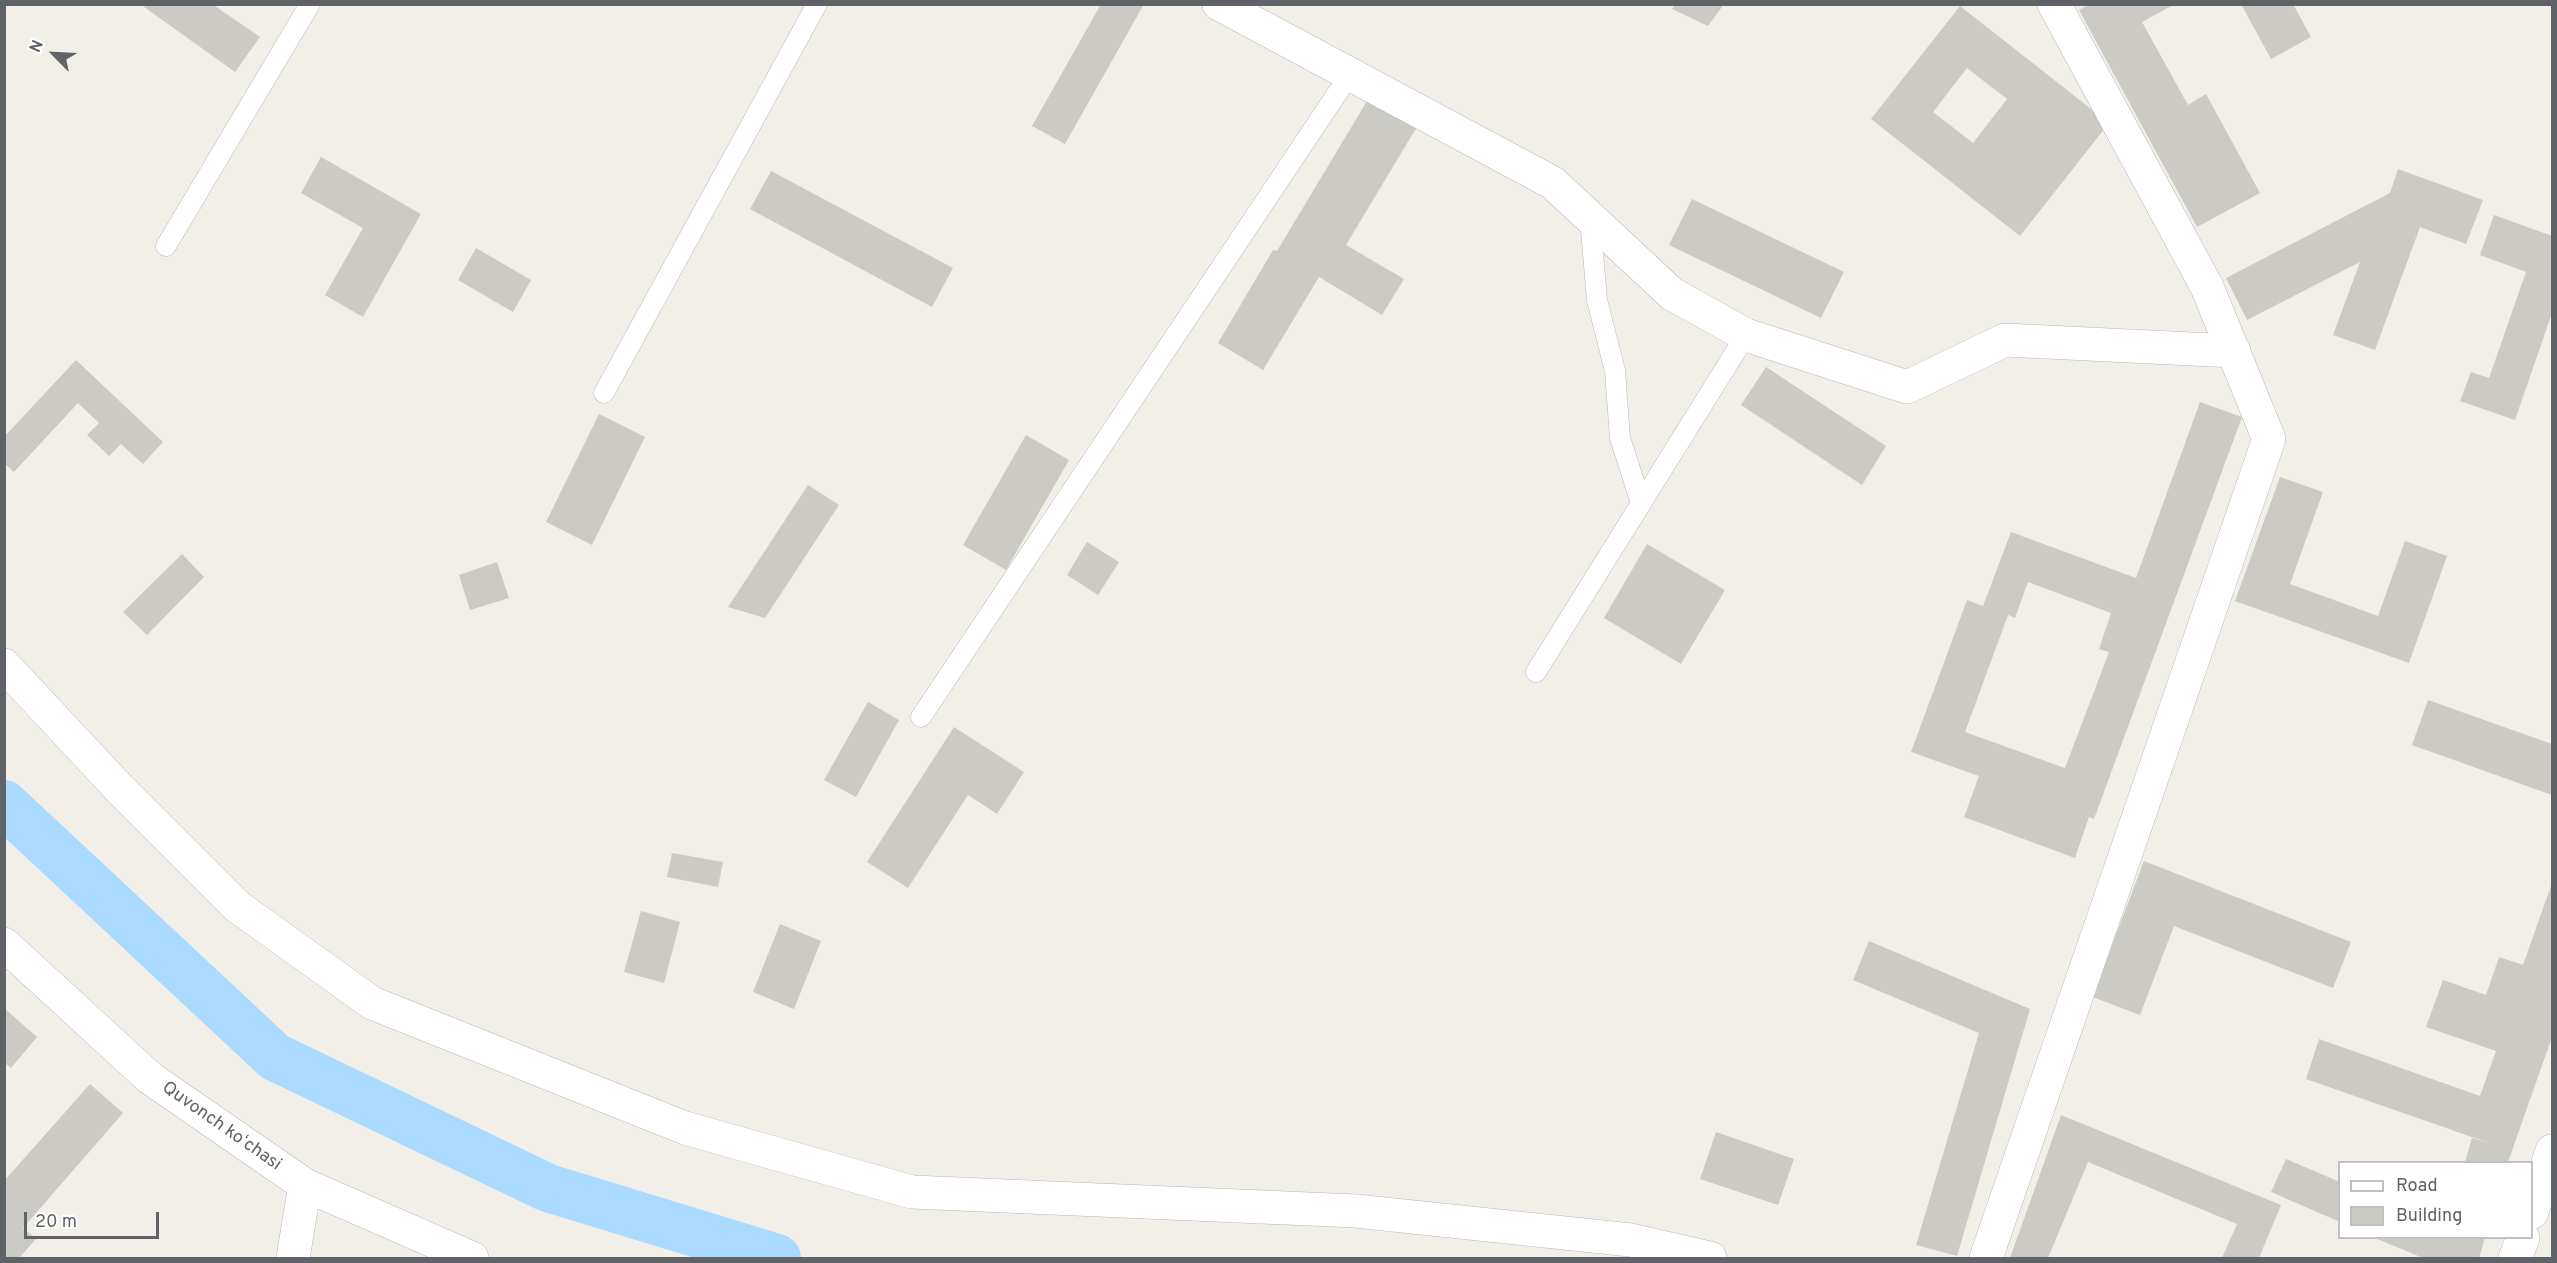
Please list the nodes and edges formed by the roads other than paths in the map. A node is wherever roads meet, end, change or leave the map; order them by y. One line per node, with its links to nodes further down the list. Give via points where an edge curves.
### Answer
1 (310, 4): 7 (lane)
2 (817, 4): 10 (lane)
3 (1219, 4): 5 (street)
4 (2054, 4): 9 (street, via 2207,287)
5 (1350, 74): 6 (street, via 1552,183); 14 (lane)
6 (1590, 218): 8 (street, via 1671,294); 11 (lane, via 1597,300 1615,371 1620,438)
7 (166, 246)
8 (1746, 335): 9 (street, via 1907,387 2005,340); 11 (lane)
9 (2234, 351): 23 (street, via 2269,440)
10 (604, 393)
11 (1641, 503): 13 (lane)
12 (4, 665): 22 (street, via 238,907 372,1003 685,1128 912,1192 1356,1211 1631,1240)
13 (1536, 672)
14 (921, 717)
15 (4, 944): 17 (street, Quvonch koʻchasi, via 150,1078)
16 (2553, 1151): 18 (street)
17 (305, 1185): 20 (street); 21 (street, Quvonch koʻchasi)
18 (2533, 1209)
19 (2523, 1239): 24 (street)
20 (293, 1258)
21 (472, 1258)
22 (1710, 1258)
23 (1986, 1258)
24 (2515, 1258)

